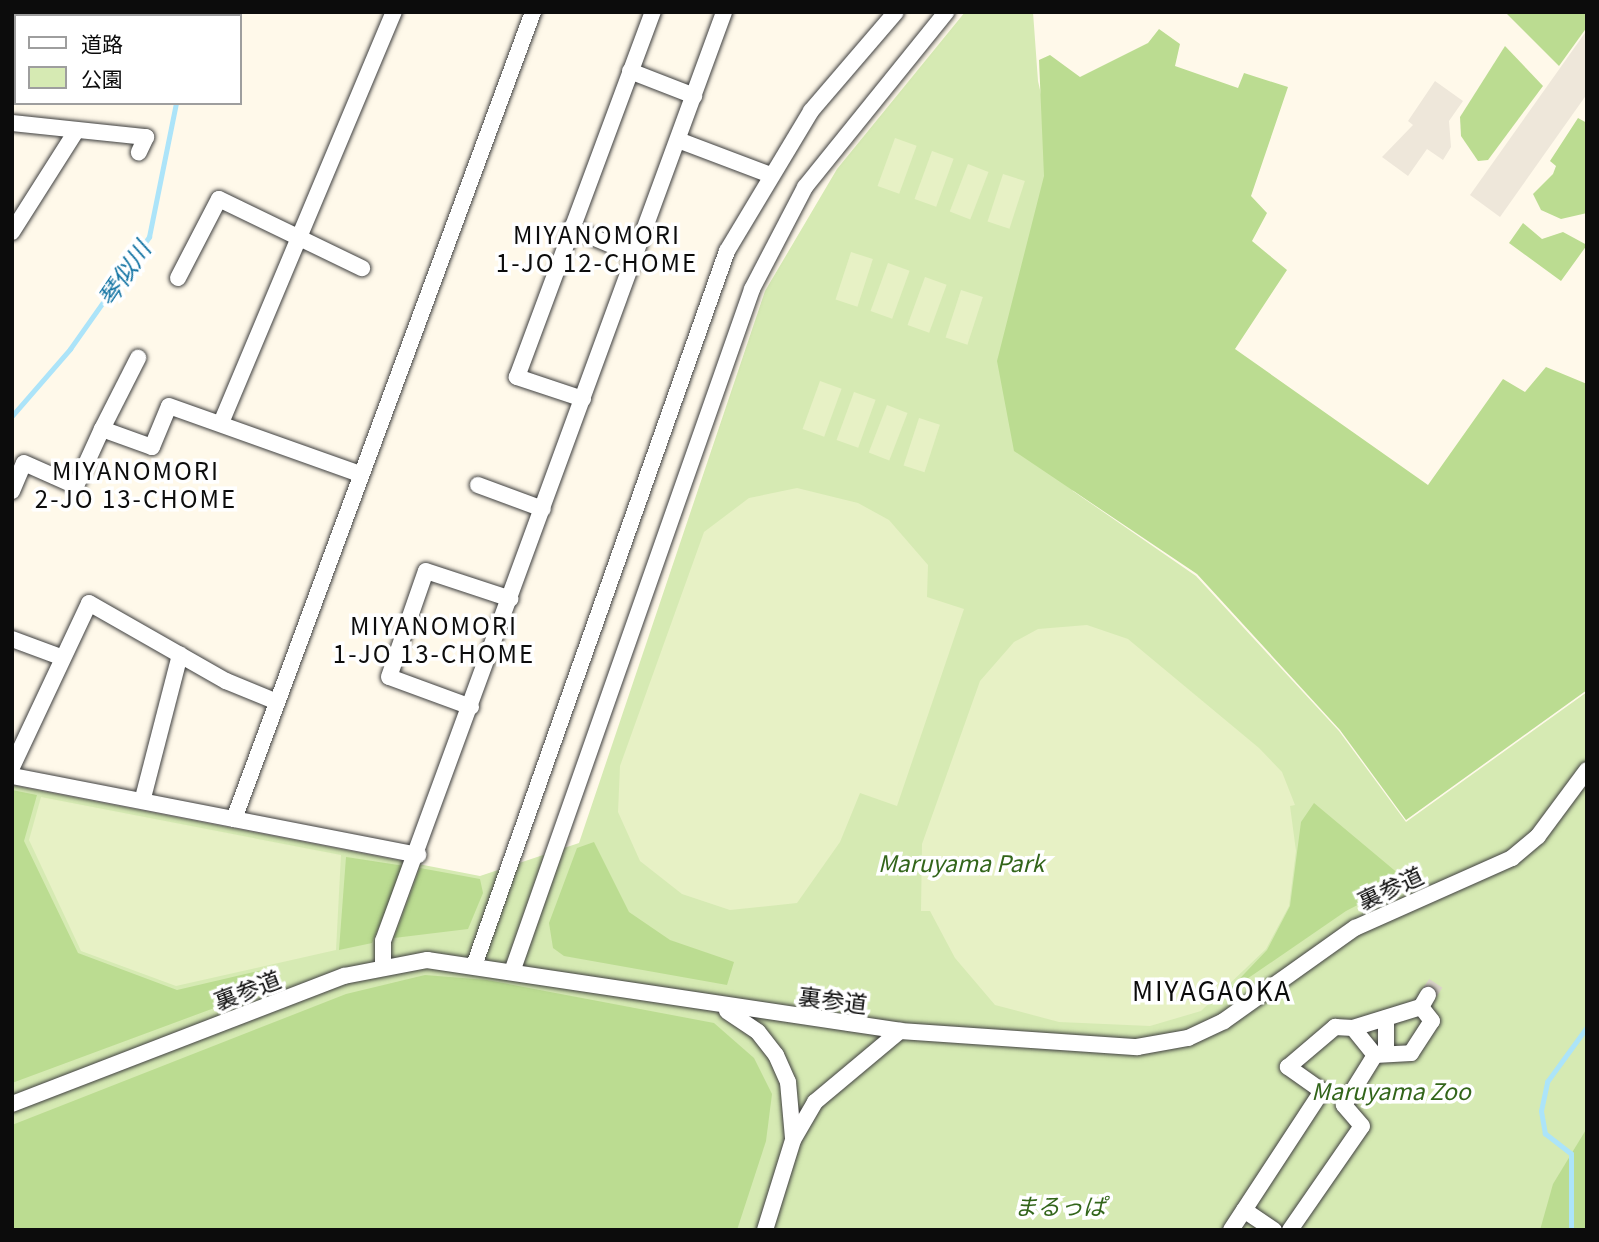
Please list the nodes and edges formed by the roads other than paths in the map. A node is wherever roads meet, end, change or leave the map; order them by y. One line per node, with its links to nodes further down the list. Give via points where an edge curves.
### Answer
1 (394, 12): 16 (street)
2 (533, 12): 24 (street)
3 (653, 12): 7 (street)
4 (724, 12): 8 (street)
5 (896, 12): 13 (street, via 811,111)
6 (946, 12): 42 (street, via 805,187 752,289)
7 (630, 71): 8 (street); 14 (street)
8 (694, 96): 11 (street)
9 (12, 123): 10 (street)
10 (76, 131): 12 (street, via 146,137); 15 (street)
11 (678, 140): 13 (street); 17 (street)
12 (139, 152)
13 (768, 173): 40 (street, via 713,283)
14 (571, 229): 17 (street); 21 (street, via 517,377)
15 (12, 232)
16 (302, 240): 18 (street); 19 (street, via 219,199); 22 (street)
17 (635, 255): 21 (street)
18 (362, 268)
19 (178, 278)
20 (138, 358): 23 (street)
21 (583, 399): 27 (street)
22 (221, 424): 23 (street, via 170,406 152,447); 24 (street)
23 (102, 429): 26 (street, via 76,486 24,463)
24 (360, 474): 32 (street)
25 (478, 485): 27 (street)
26 (12, 491)
27 (543, 509): 28 (street)
28 (510, 599): 33 (street); 33 (street, via 426,571 389,677)
29 (12, 639): 31 (street)
30 (180, 655): 31 (street, via 89,603); 32 (street); 37 (street)
31 (63, 658): 34 (street)
32 (277, 702): 38 (street)
33 (471, 707): 39 (street)
34 (12, 767)
35 (1587, 770): 46 (street, 裏参道, via 1538,835 1512,859 1355,929 1224,1021 1188,1038 1137,1047)
36 (12, 776): 38 (street)
37 (144, 794)
38 (234, 819): 39 (street)
39 (418, 855): 41 (street, via 383,941)
40 (475, 963): 41 (street, 裏参道); 42 (street, 裏参道)
41 (383, 965): 49 (street, 裏参道)
42 (513, 969): 43 (street, 裏参道)
43 (723, 1008): 46 (street, 裏参道); 51 (street, via 758,1032 776,1055 788,1082)
44 (1386, 1020): 45 (street); 47 (street); 47 (street, via 1424,1001 1432,1021 1411,1052)
45 (1353, 1028): 47 (street); 48 (street, via 1335,1027 1287,1067)
46 (900, 1031): 51 (street, via 847,1069 815,1102)
47 (1380, 1055): 50 (street)
48 (1322, 1091): 50 (street); 52 (street)
49 (12, 1104)
50 (1344, 1105): 56 (street, via 1362,1126)
51 (793, 1140): 53 (street)
52 (1244, 1210): 54 (street); 55 (street)
53 (765, 1230)
54 (1231, 1230)
55 (1274, 1230)
56 (1290, 1230)

